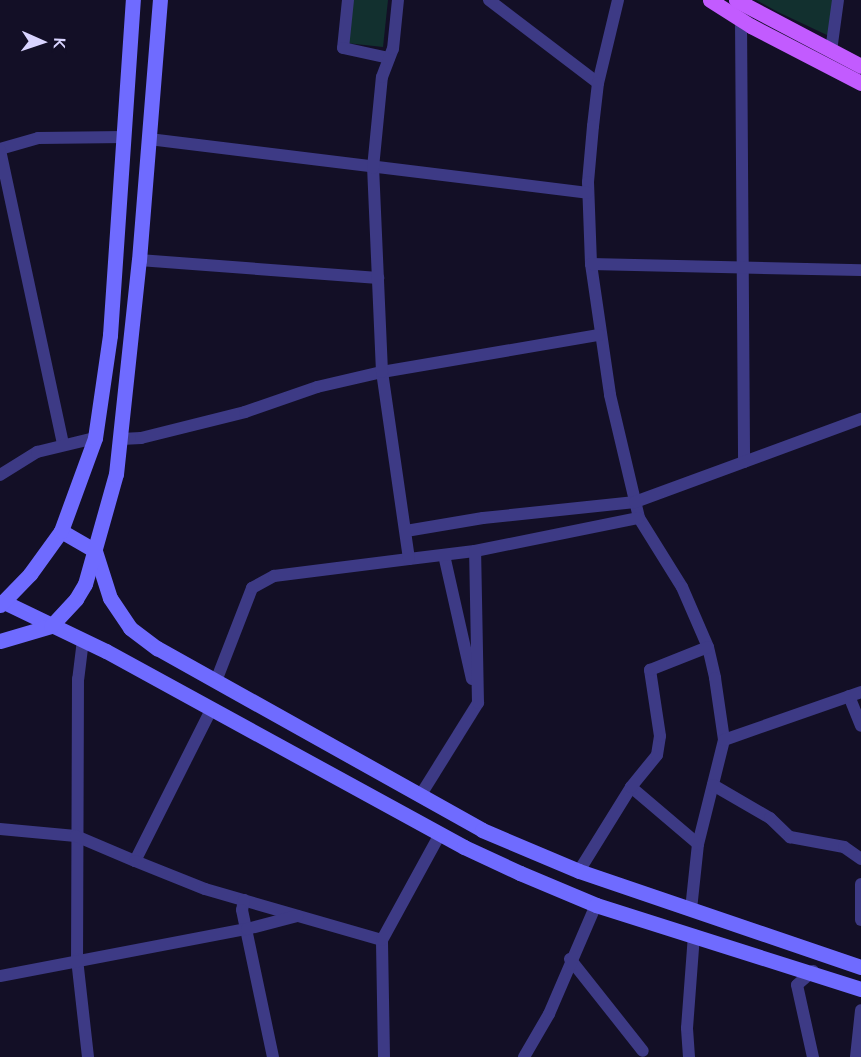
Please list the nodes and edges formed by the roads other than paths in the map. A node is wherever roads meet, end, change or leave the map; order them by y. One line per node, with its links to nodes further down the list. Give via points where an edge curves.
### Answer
1 (133, 0): 16 (street)
2 (160, 0): 17 (street)
3 (348, 0): 12 (street, via 343,48)
4 (398, 0): 12 (street)
5 (489, 0): 14 (street)
6 (618, 0): 14 (street)
7 (710, 0): 10 (main road)
8 (736, 0): 11 (main road)
9 (838, 0): 11 (street)
10 (741, 20): 15 (main road); 23 (street)
11 (831, 51): 13 (main road)
12 (389, 58): 19 (street, via 382,77)
13 (861, 66)
14 (598, 83): 20 (street)
15 (861, 83)
16 (125, 137): 17 (street); 18 (street, via 38,138); 29 (street, via 110,335)
17 (149, 139): 19 (street); 21 (street)
18 (0, 150): 31 (street)
19 (373, 168): 20 (street); 25 (street)
20 (588, 193): 22 (street)
21 (139, 260): 25 (street); 30 (street)
22 (591, 264): 23 (street); 26 (street)
23 (740, 267): 24 (street); 32 (street)
24 (861, 270)
25 (378, 278): 27 (street)
26 (599, 335): 27 (street); 34 (street)
27 (382, 372): 30 (street, via 317,387 246,412 141,438); 37 (street)
28 (861, 419): 32 (street)
29 (95, 438): 31 (street); 36 (street)
30 (122, 439): 38 (street)
31 (63, 444): 33 (street, via 37,453)
32 (744, 462): 34 (street)
33 (0, 476)
34 (635, 502): 35 (street); 37 (street, via 483,518)
35 (639, 518): 39 (street); 46 (street, via 682,587)
36 (61, 531): 38 (street); 42 (street)
37 (406, 531): 41 (street)
38 (95, 551): 43 (street, via 85,584); 47 (street, via 110,598 130,628)
39 (475, 551): 40 (street); 49 (street)
40 (444, 555): 41 (street); 49 (street)
41 (409, 559): 47 (street, via 274,576 252,588)
42 (2, 604): 43 (street)
43 (51, 626): 44 (street); 45 (street)
44 (83, 640): 50 (street); 58 (street, via 78,679)
45 (0, 641)
46 (708, 647): 52 (street); 54 (street, via 650,670 660,736 657,755)
47 (216, 681): 55 (street)
48 (855, 694): 51 (street); 52 (street)
49 (478, 703): 55 (street)
50 (212, 708): 57 (street); 61 (street)
51 (861, 726)
52 (724, 740): 53 (street)
53 (713, 785): 59 (street); 60 (street, via 770,818 790,837 844,848)
54 (631, 787): 59 (street); 62 (street)
55 (420, 796): 62 (street, via 509,843)
56 (0, 829): 58 (street)
57 (440, 834): 65 (street); 71 (street)
58 (75, 836): 61 (street); 72 (street)
59 (698, 844): 66 (street)
60 (861, 859)
61 (135, 861): 64 (street)
62 (579, 871): 66 (street)
63 (861, 884): 68 (street)
64 (244, 900): 67 (street); 69 (street)
65 (596, 905): 70 (street); 73 (street)
66 (691, 910): 70 (street); 74 (street)
67 (297, 916): 69 (street); 71 (street)
68 (861, 920)
69 (247, 929): 72 (street); 81 (street)
70 (694, 935): 75 (street); 84 (street, via 687,1028)
71 (381, 940): 82 (street)
72 (77, 959): 76 (street); 80 (street)
73 (570, 959): 79 (street); 83 (street, via 549,1014)
74 (861, 967)
75 (813, 971): 77 (street); 85 (street, via 797,985)
76 (0, 976)
77 (861, 989)
78 (861, 1010): 86 (street)
79 (643, 1051)
80 (88, 1057)
81 (273, 1057)
82 (384, 1057)
83 (524, 1057)
84 (689, 1057)
85 (813, 1057)
86 (856, 1057)

